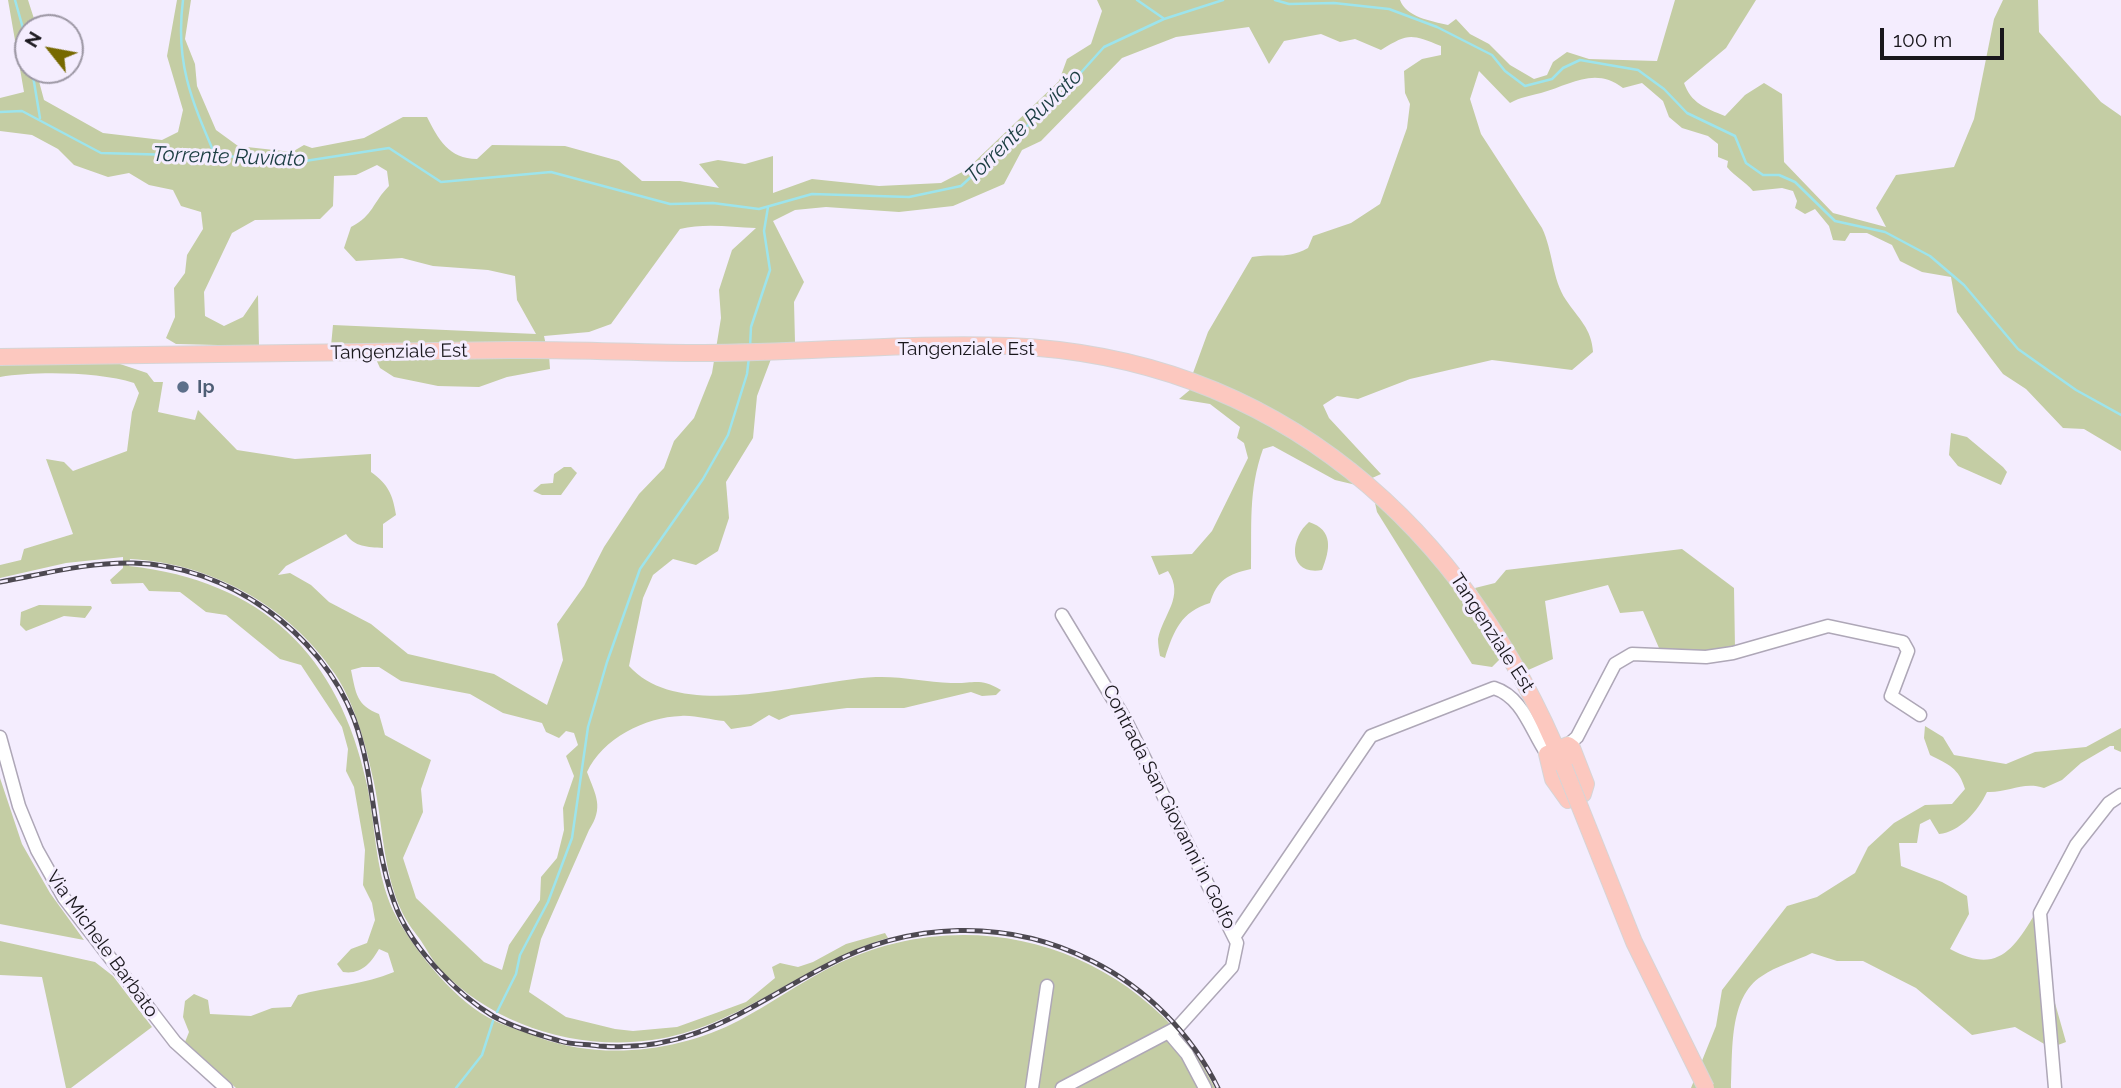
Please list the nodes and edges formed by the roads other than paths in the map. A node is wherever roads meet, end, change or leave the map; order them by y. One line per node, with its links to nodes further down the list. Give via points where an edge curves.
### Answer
1 (0, 357): 5 (main road, Tangenziale Est, via 585,350 701,353 1012,346 1115,360 1185,379 1288,428 1336,460 1402,515 1466,587 1526,683)
2 (1062, 615): 7 (street, Contrada San Giovanni in Golfo, via 1108,688)
3 (1920, 715): 5 (street, via 1891,696 1908,651 1903,642 1828,626 1706,657 1632,654 1615,664 1577,737)
4 (0, 737): 10 (street, Via Michele Barbato, via 32,839 64,898 175,1042)
5 (1557, 749): 7 (street, via 1510,696 1494,688 1371,736); 14 (main road, Tangenziale Est, bridge, via 1634,942)
6 (2121, 795): 15 (street, via 2109,803 2076,845 2040,913)
7 (1235, 936): 9 (street, Contrada San Giovanni in Golfo, via 1232,967)
8 (1047, 986): 11 (street)
9 (1170, 1034): 12 (street, Contrada San Giovanni in Golfo); 13 (street)
10 (226, 1088)
11 (1032, 1088)
12 (1062, 1088)
13 (1205, 1088)
14 (1706, 1088)
15 (2055, 1088)

